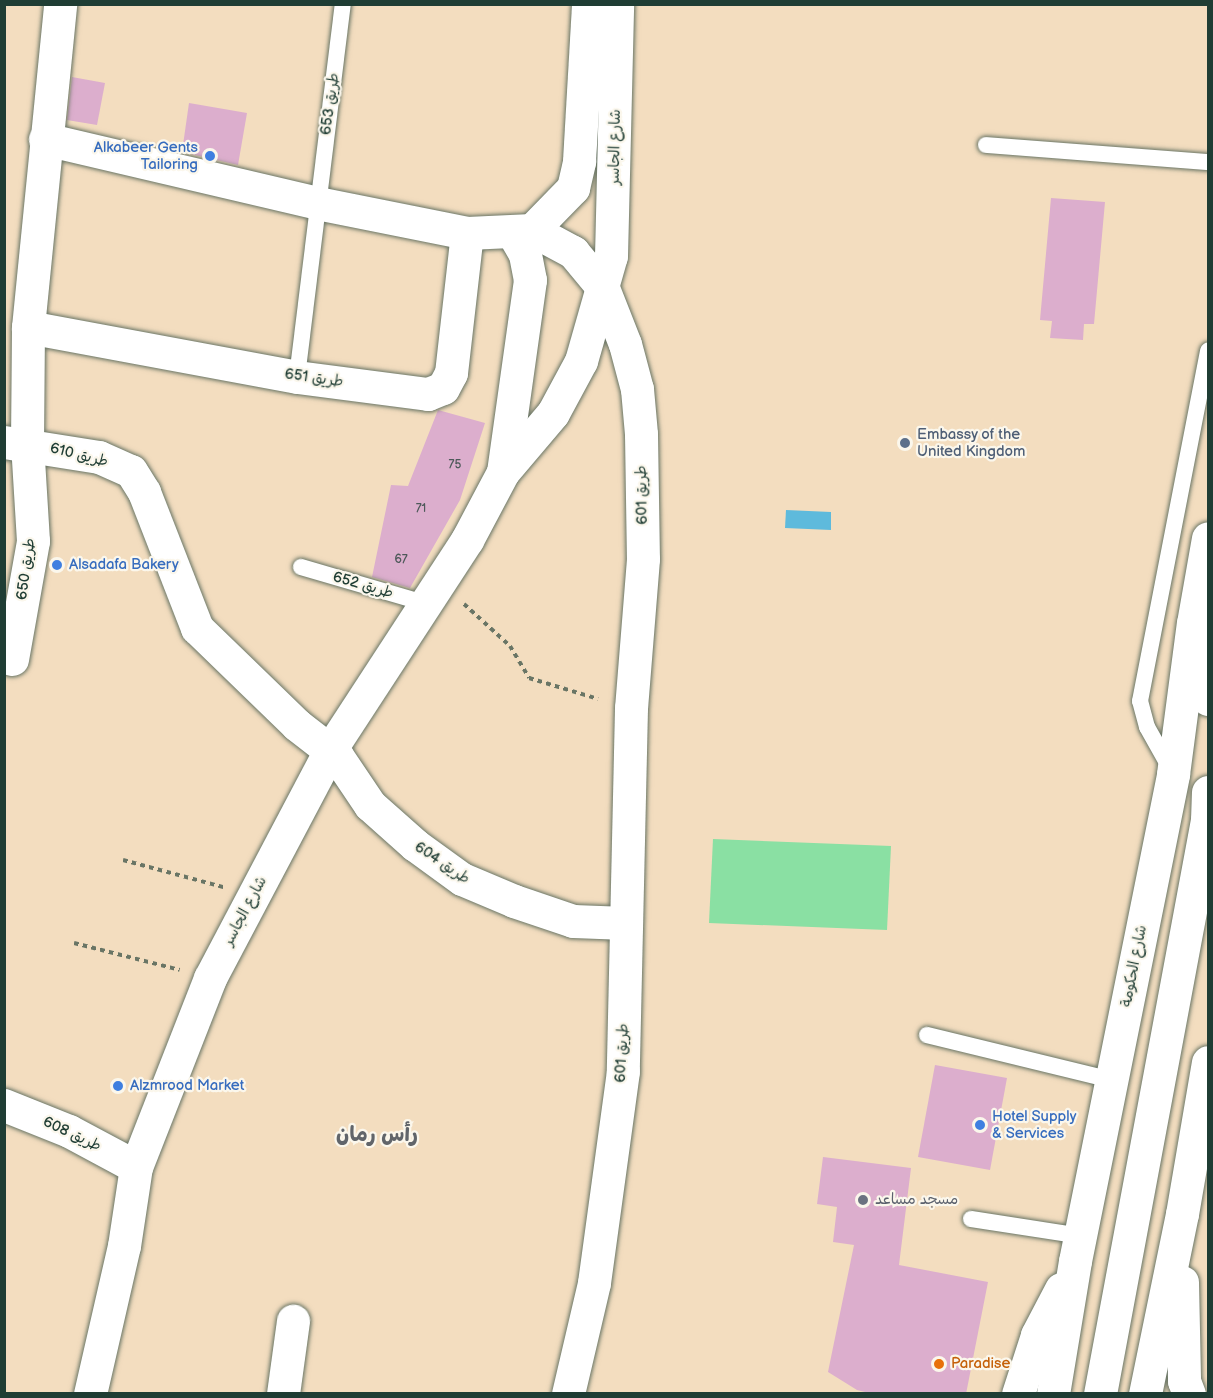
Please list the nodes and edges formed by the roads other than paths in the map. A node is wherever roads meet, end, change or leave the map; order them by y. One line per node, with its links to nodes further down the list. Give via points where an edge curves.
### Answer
1 (60, 4): 5 (street)
2 (343, 4): 8 (lane, طريق 653)
3 (588, 4): 9 (street, via 579,161 573,188)
4 (617, 4): 11 (street, شارع الجاسر, via 614,213 611,256)
5 (45, 139): 8 (street); 12 (street)
6 (986, 145): 7 (lane)
7 (1209, 162)
8 (317, 203): 10 (street); 14 (lane, طريق 653)
9 (522, 232): 10 (street); 11 (street, طريق 601, via 573,252); 16 (street, via 530,280)
10 (467, 233): 14 (street, طريق 651, via 451,373 443,388 428,394)
11 (603, 288): 16 (street, شارع الجاسر, via 581,361 553,413); 26 (street, طريق 601, via 637,388 641,434 643,560 631,708)
12 (28, 327): 14 (street, طريق 651); 15 (street)
13 (1209, 351): 24 (lane, via 1140,700 1147,727)
14 (297, 377)
15 (16, 443): 21 (street, طريق 650, via 33,541); 23 (street, طريق 610, via 99,457 130,471 144,492 197,628 297,725)
16 (503, 472): 19 (street, شارع الجاسر, via 467,540)
17 (1209, 538): 20 (street, شارع الحكومة)
18 (301, 567): 19 (lane, طريق 652)
19 (432, 592): 23 (street, شارع الجاسر)
20 (1193, 622): 22 (street); 24 (street, شارع الحكومة)
21 (12, 659)
22 (1209, 699)
23 (330, 750): 26 (street, طريق 604, via 370,805 462,879 573,921); 31 (street, شارع الجاسر, via 210,978)
24 (1173, 774): 29 (street, شارع الحكومة)
25 (1209, 792): 41 (street, via 1208,819)
26 (626, 923): 38 (street, طريق 601, via 623,1071 594,1282)
27 (927, 1035): 29 (lane)
28 (1209, 1062): 32 (street)
29 (1112, 1080): 34 (street, شارع الحكومة)
30 (4, 1105): 31 (street, طريق 608, via 69,1131)
31 (136, 1167): 36 (street, شارع الجاسر)
32 (1182, 1214): 42 (street); 43 (street, via 1183,1342)
33 (971, 1219): 34 (lane)
34 (1078, 1249): 39 (street, via 1037,1335); 40 (street, شارع الحكومة)
35 (292, 1321): 37 (street)
36 (98, 1392)
37 (283, 1394)
38 (568, 1394)
39 (1018, 1394)
40 (1053, 1394)
41 (1100, 1394)
42 (1144, 1394)
43 (1189, 1394)

